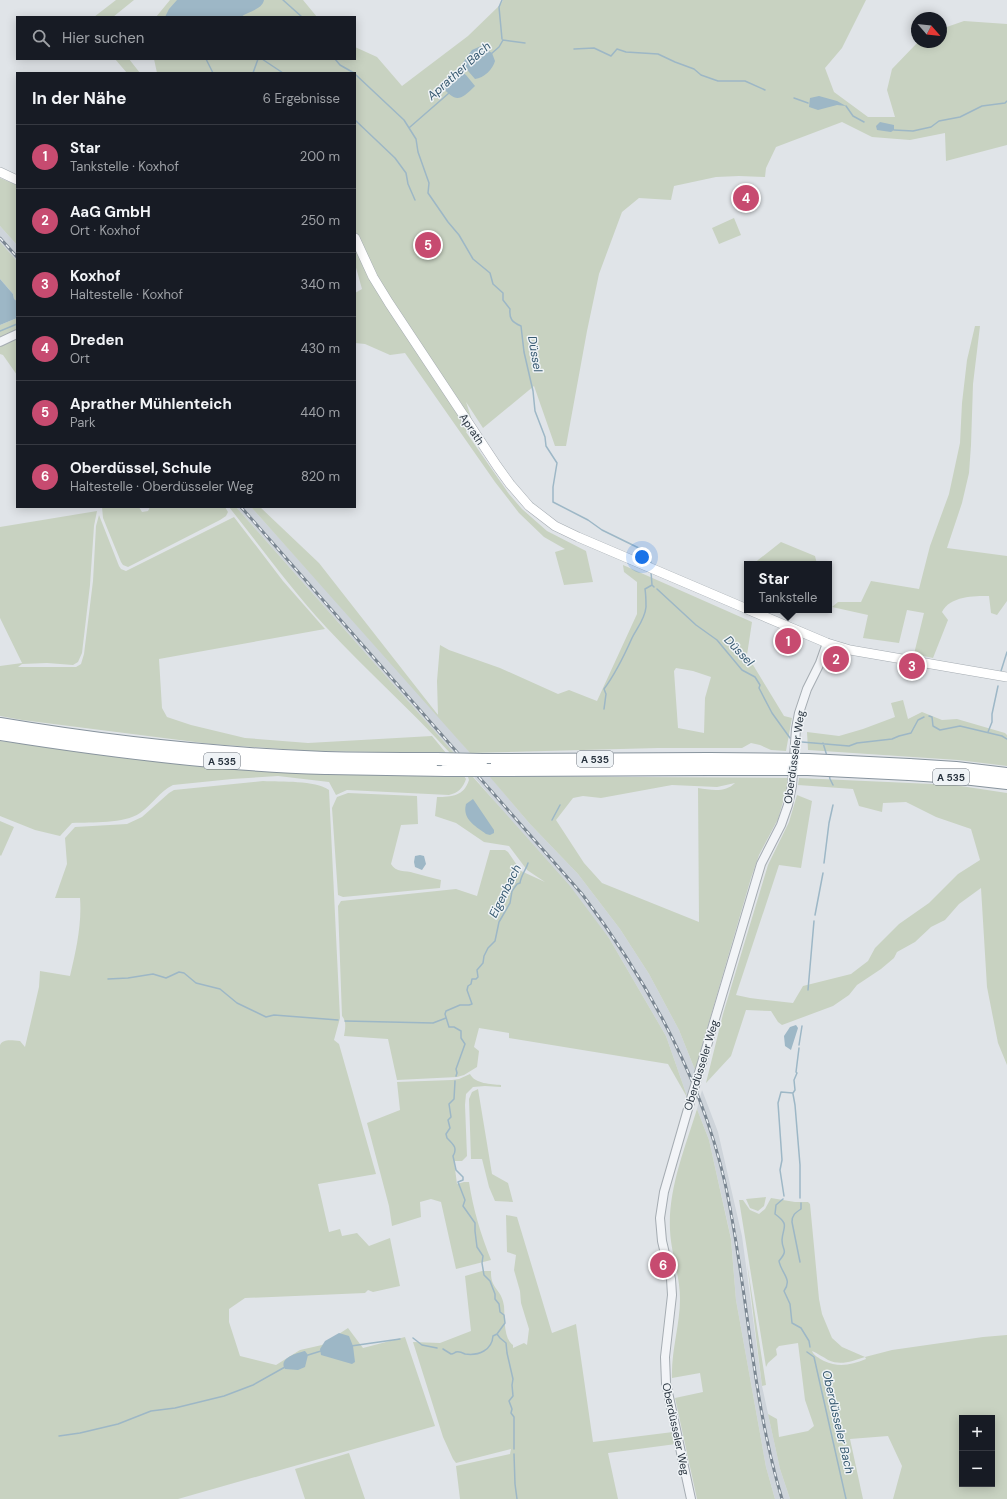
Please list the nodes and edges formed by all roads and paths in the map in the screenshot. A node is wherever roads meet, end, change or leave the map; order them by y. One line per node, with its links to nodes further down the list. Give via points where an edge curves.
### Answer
1 (0, 172): 2 (main road)
2 (16, 180)
3 (356, 240): 6 (main road, Aprath, via 378,286 481,443 529,506 555,526)
4 (16, 334): 5 (street)
5 (0, 342)
6 (744, 608)
7 (755, 613): 8 (main road, Aprath)
8 (827, 643): 9 (main road, Aprath, via 850,650); 16 (street, Oberdüsseler Weg, bridge, via 799,713 788,805 761,864 664,1192 660,1218 661,1237 672,1292 665,1357 666,1383)
9 (1007, 677)
10 (0, 724): 12 (highway, A 535, bridge, via 159,746 232,753 325,758)
11 (0, 734): 12 (highway, A 535, bridge, via 156,755 324,768 491,770)
12 (708, 764): 14 (highway, A 535, bridge, via 808,769 909,769)
13 (1007, 774): 14 (highway, A 535)
14 (992, 777): 15 (highway, A 535)
15 (1007, 784)
16 (691, 1499)

